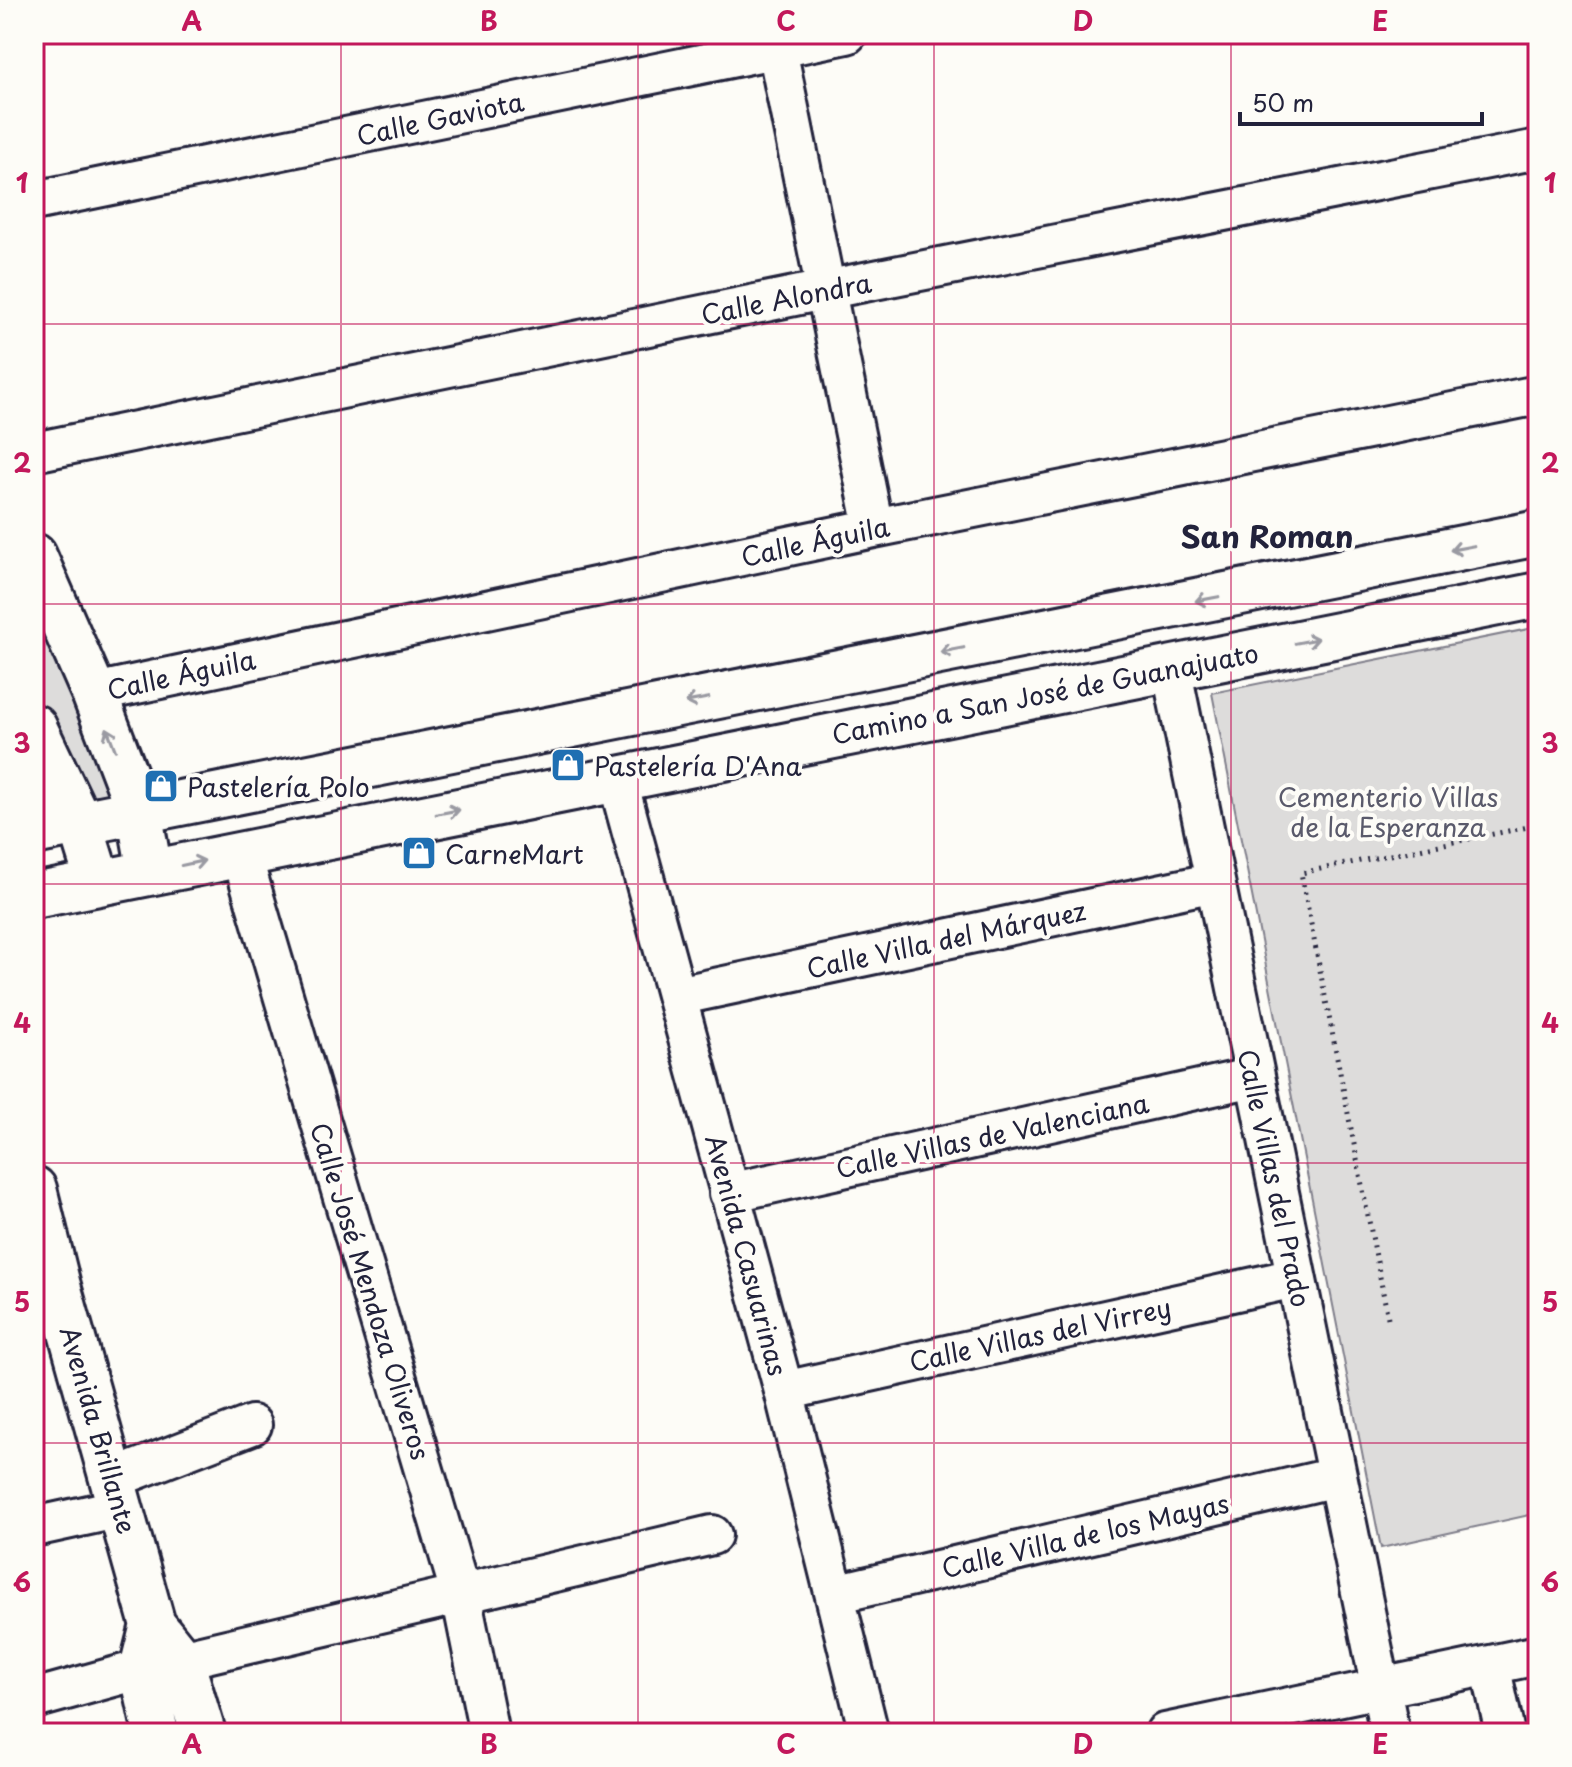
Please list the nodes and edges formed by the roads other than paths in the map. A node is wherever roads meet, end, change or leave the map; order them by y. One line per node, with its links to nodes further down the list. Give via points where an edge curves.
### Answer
1 (847, 34): 2 (street, Calle Gaviota)
2 (775, 41): 4 (street, Calle Gaviota); 5 (street)
3 (1538, 149): 5 (street, Calle Alondra)
4 (34, 201)
5 (824, 290): 7 (street, Calle Alondra); 8 (street)
6 (1538, 395): 8 (street, Calle Águila)
7 (34, 452)
8 (874, 528): 13 (street, Calle Águila)
9 (1538, 533): 16 (main road, one-way to 16)
10 (34, 556): 13 (main road)
11 (1538, 595): 12 (main road, Camino a San José de Guanajuato, one-way to 11)
12 (1171, 667): 15 (main road, Camino a San José de Guanajuato); 22 (street, Calle Villas del Prado)
13 (94, 693): 16 (main road, one-way to 13)
14 (34, 727): 17 (main road)
15 (617, 778): 19 (main road, Camino a San José de Guanajuato, one-way to 15); 24 (street, Avenida Casuarinas)
16 (139, 811): 17 (main road); 20 (main road)
17 (80, 824): 18 (main road); 21 (main road)
18 (34, 832)
19 (241, 853): 20 (main road, Camino a San José de Guanajuato, one-way to 19); 37 (street, Calle José Mendoza Oliveros)
20 (150, 872): 21 (main road, Camino a San José de Guanajuato)
21 (98, 882): 23 (main road, Camino a San José de Guanajuato)
22 (1215, 882): 24 (street, Calle Villa del Márquez); 25 (street, Calle Villas del Prado)
23 (34, 896)
24 (677, 996): 27 (street, Avenida Casuarinas)
25 (1254, 1077): 27 (street, Calle Villas de Valenciana); 28 (street, Calle Villas del Prado)
26 (34, 1189): 29 (main road, Avenida Brillante)
27 (729, 1193): 30 (street, Avenida Casuarinas)
28 (1295, 1278): 30 (street, Calle Villas del Virrey); 32 (street, Calle Villas del Prado)
29 (46, 1289): 33 (main road, Avenida Brillante)
30 (784, 1391): 36 (street, Avenida Casuarinas)
31 (252, 1425): 33 (street)
32 (1336, 1477): 36 (street, Calle Villa de los Mayas); 41 (street, Calle Villas del Prado)
33 (116, 1494): 34 (street); 39 (main road, Avenida Brillante)
34 (34, 1527)
35 (712, 1535): 37 (street)
36 (835, 1594): 46 (street, Avenida Casuarinas)
37 (461, 1595): 39 (street); 45 (street, Calle José Mendoza Oliveros)
38 (1538, 1655): 40 (street)
39 (162, 1665): 42 (street); 43 (main road, Avenida Brillante); 44 (main road)
40 (1490, 1665): 41 (street); 49 (street)
41 (1381, 1688): 47 (street); 48 (street, Calle Villas del Prado)
42 (34, 1699)
43 (156, 1733)
44 (203, 1733)
45 (489, 1733)
46 (869, 1733)
47 (1165, 1733)
48 (1390, 1733)
49 (1505, 1733)

